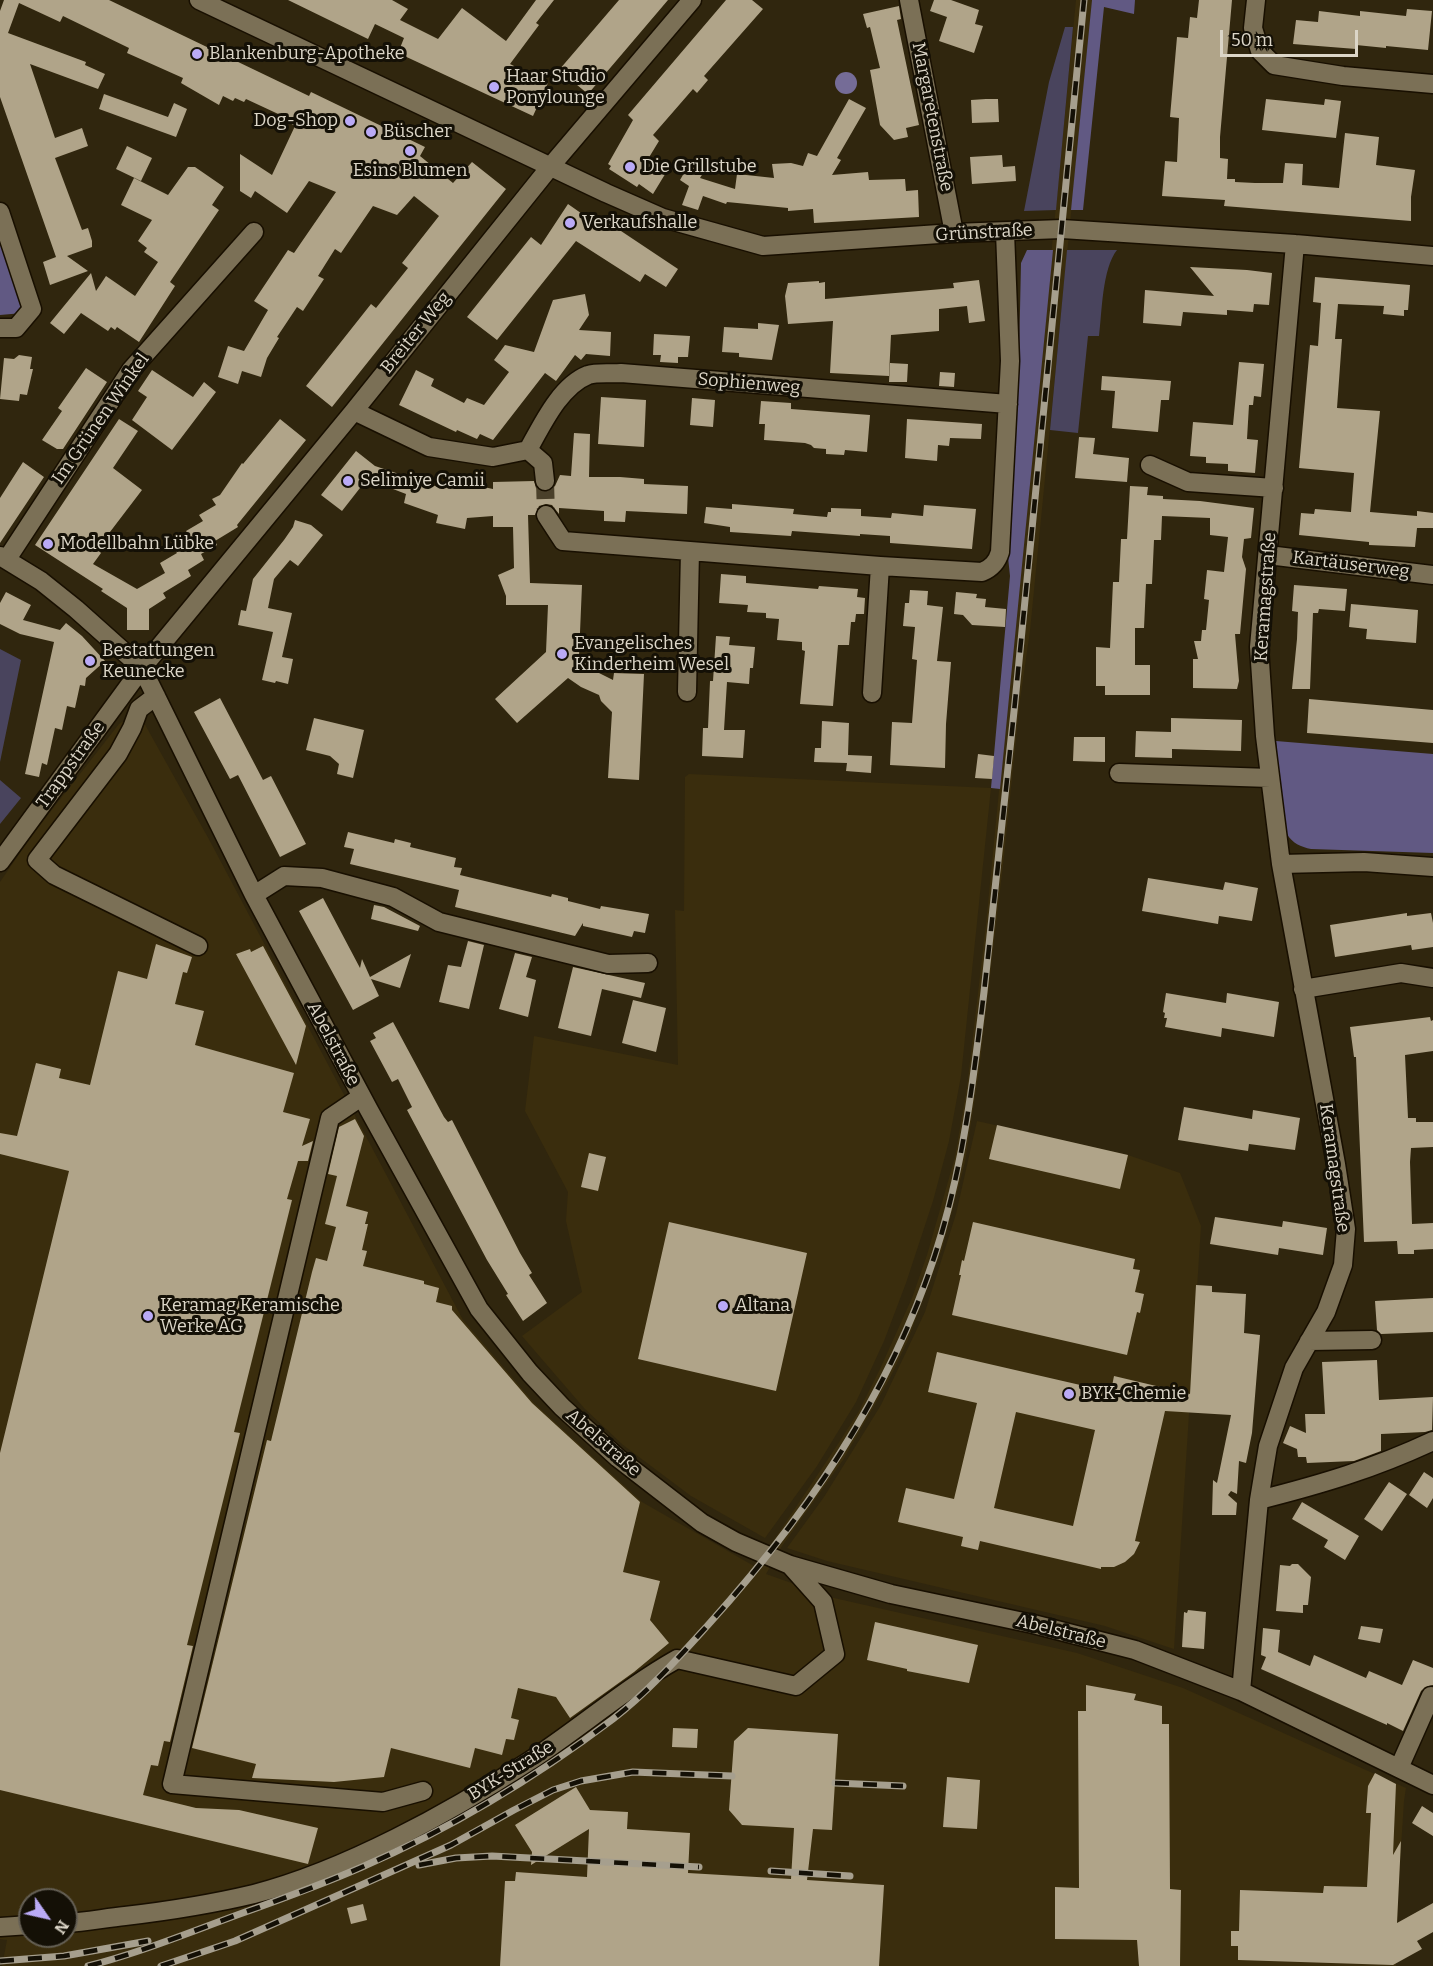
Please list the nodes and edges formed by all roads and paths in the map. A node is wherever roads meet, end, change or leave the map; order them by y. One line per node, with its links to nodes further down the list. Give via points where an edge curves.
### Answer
1 (199, 0): 6 (street, Grünstraße)
2 (692, 0): 6 (street, Breiter Weg)
3 (909, 0): 10 (street, Margaretenstraße)
4 (1256, 0): 5 (street, via 1253,28 1260,51 1274,65)
5 (1433, 84)
6 (550, 166): 10 (street, Grünstraße, via 663,218 762,246); 15 (street, Breiter Weg)
7 (0, 212): 13 (street, via 33,309 16,328)
8 (254, 232): 23 (street, Im Grünen Winkel, via 131,370)
9 (1005, 232): 10 (street, Grünstraße); 11 (street, Grünstraße, via 1062,229); 14 (street)
10 (954, 233)
11 (1295, 244): 12 (street, Grünstraße); 19 (street, Keramagstraße)
12 (1433, 256)
13 (0, 328)
14 (1008, 404): 16 (street, Sophienweg, via 621,373 589,374 552,407); 24 (street, via 998,560 982,572)
15 (354, 411): 16 (street, via 429,447 493,457); 26 (street, Breiter Weg)
16 (528, 450): 18 (street, via 543,463)
17 (1150, 465): 19 (street, via 1188,482)
18 (545, 481)
19 (1274, 488): 22 (street, Keramagstraße)
20 (546, 514): 21 (street, via 563,541)
21 (690, 551): 24 (street); 27 (street)
22 (1268, 555): 25 (street, Kartäuserweg); 31 (street, Keramagstraße, via 1259,647)
23 (3, 558): 26 (street, via 76,609)
24 (880, 566): 28 (street)
25 (1433, 575)
26 (142, 668): 29 (street, Abelstraße); 32 (street, Trappstraße)
27 (687, 692)
28 (872, 693)
29 (156, 696): 35 (street, Abelstraße); 36 (street, via 139,709 117,754 37,860 54,875)
30 (1119, 773): 31 (street)
31 (1270, 778): 33 (street, Keramagstraße)
32 (0, 862)
33 (1281, 864): 34 (street, via 1364,862); 39 (street, Keramagstraße)
34 (1433, 867)
35 (254, 895): 37 (street, via 284,876 322,878 393,897 439,922 608,963); 40 (street, Abelstraße)
36 (198, 946)
37 (648, 963)
38 (1433, 978): 39 (street, via 1401,973)
39 (1304, 989): 42 (street, Keramagstraße, via 1346,1229 1343,1265 1326,1312)
40 (361, 1097): 45 (street, Abelstraße, via 479,1309 530,1373 618,1458 685,1510 736,1542); 50 (street, via 330,1118 172,1784 383,1802)
41 (1372, 1340): 42 (street)
42 (1309, 1341): 44 (street, Keramagstraße, via 1294,1368 1268,1446)
43 (1433, 1441): 44 (street, via 1363,1471)
44 (1259, 1500): 46 (street, Keramagstraße)
45 (790, 1566): 46 (street, Abelstraße, via 891,1594 1135,1650); 51 (street, BYK-Straße, via 823,1602 835,1654 796,1686 677,1659 477,1794 396,1838 333,1866 255,1894 177,1910)
46 (1241, 1690): 48 (street, Abelstraße)
47 (1431, 1696): 48 (street)
48 (1399, 1768): 49 (street, Abelstraße)
49 (1433, 1785)
50 (423, 1791)
51 (78, 1922)
52 (18, 1926): 53 (street)
53 (0, 1927)

